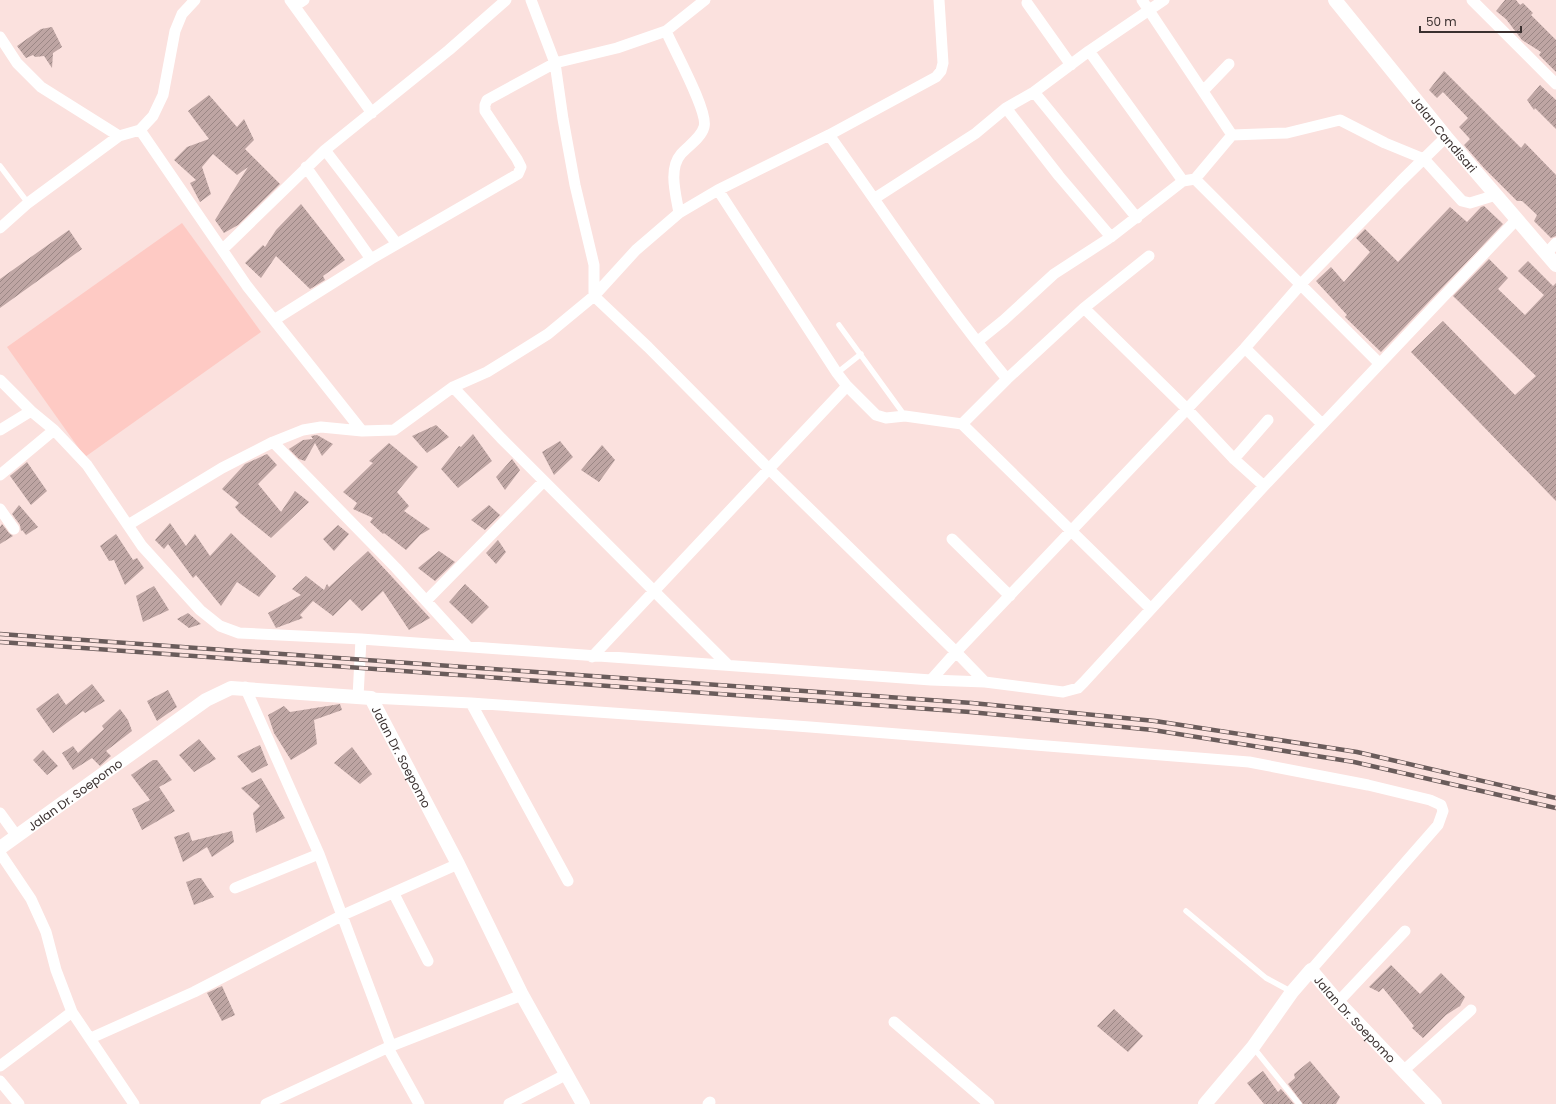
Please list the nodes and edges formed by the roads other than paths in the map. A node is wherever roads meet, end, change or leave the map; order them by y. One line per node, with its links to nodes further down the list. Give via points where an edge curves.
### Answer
1 (195, 0): 24 (street, via 182,14 175,31 163,95 154,116)
2 (506, 0): 23 (street)
3 (531, 0): 16 (street)
4 (705, 0): 13 (street)
5 (939, 0): 25 (street, via 943,63 941,71 936,77)
6 (1142, 0): 12 (street)
7 (1164, 0): 12 (street)
8 (1335, 0): 28 (street, Jalan Candisari)
9 (1472, 0): 19 (street)
10 (296, 2): 23 (street)
11 (1027, 3): 18 (street)
12 (1149, 10): 15 (street); 20 (street)
13 (666, 32): 16 (street, via 617,48); 38 (street, via 705,118 703,130 680,155 674,172)
14 (0, 37): 27 (street, via 17,63 42,87)
15 (1089, 51): 18 (street); 33 (street)
16 (555, 63): 44 (street, via 494,95 485,105 485,111 518,159 521,167 518,174); 51 (street, via 575,185 594,265)
17 (1229, 64): 20 (street)
18 (1071, 66): 21 (street)
19 (1556, 84)
20 (1202, 91): 26 (street)
21 (1034, 92): 22 (street); 39 (street)
22 (1006, 108): 36 (street, via 976,133); 42 (street, via 1059,176)
23 (372, 113): 29 (street)
24 (140, 130): 27 (street); 45 (street)
25 (829, 135): 34 (street); 36 (street)
26 (1232, 135): 28 (street, via 1287,133 1340,120 1385,143); 32 (street)
27 (119, 136): 37 (street)
28 (1435, 148): 35 (street, Jalan Candisari); 35 (street, via 1462,201 1470,204); 50 (street)
29 (325, 150): 31 (street); 44 (street)
30 (0, 166): 37 (lane)
31 (306, 167): 45 (street); 48 (street)
32 (1195, 179): 33 (street); 50 (street)
33 (1183, 181): 39 (street)
34 (718, 190): 38 (street); 59 (street)
35 (1496, 195): 40 (street, Jalan Candisari)
36 (875, 198): 55 (street)
37 (28, 203): 41 (street)
38 (679, 213): 51 (street, via 636,250)
39 (1137, 218): 42 (street)
40 (1517, 220): 46 (street, Jalan Candisari); 58 (street)
41 (0, 228)
42 (1112, 237): 55 (street, via 1054,274)
43 (1556, 243): 46 (street)
44 (397, 244): 48 (street)
45 (223, 249): 53 (street, via 247,286)
46 (1546, 254): 49 (street, Jalan Candisari)
47 (1149, 256): 52 (street)
48 (372, 259): 53 (street)
49 (1556, 266)
50 (1302, 283): 56 (street); 58 (street)
51 (594, 296): 63 (street, via 548,334 486,372); 75 (street, via 648,346)
52 (1084, 308): 60 (street); 64 (street)
53 (274, 320): 72 (street)
54 (839, 325): 57 (lane)
55 (978, 341): 60 (street)
56 (1245, 348): 64 (street); 69 (street)
57 (861, 354): 59 (lane); 66 (lane)
58 (1379, 363): 69 (street)
59 (837, 373): 62 (street)
60 (1007, 379): 68 (street)
61 (0, 380): 65 (street)
62 (847, 386): 66 (street, via 876,415 886,418); 75 (street)
63 (453, 387): 72 (street, via 394,430); 77 (street)
64 (1187, 409): 74 (street); 82 (street)
65 (31, 410): 70 (street); 71 (street)
66 (905, 416): 68 (street)
67 (1268, 420): 74 (street)
68 (962, 424): 82 (street)
69 (1322, 424): 78 (street)
70 (0, 430)
71 (54, 430): 76 (street); 80 (street, via 91,470)
72 (362, 431): 73 (street, via 320,428 303,430)
73 (273, 442): 80 (street, via 222,468); 86 (street)
74 (1234, 459): 78 (street)
75 (770, 470): 84 (street); 90 (street)
76 (0, 475)
77 (544, 481): 84 (street); 86 (street)
78 (1264, 486): 87 (street)
79 (0, 508): 81 (street)
80 (128, 525): 88 (street, via 142,546 200,610 227,630 239,633)
81 (14, 529)
82 (1072, 530): 85 (street); 87 (street)
83 (952, 539): 85 (street)
84 (653, 592): 91 (street); 92 (street)
85 (1010, 596): 90 (street)
86 (426, 601): 89 (street)
87 (1151, 609): 94 (street, via 1078,688 1063,692)
88 (360, 639): 89 (street); 96 (street)
89 (468, 647): 91 (street)
90 (956, 652): 93 (street); 94 (street)
91 (592, 657): 92 (street)
92 (727, 664): 93 (street)
93 (931, 680): 94 (street)
94 (985, 682)
95 (246, 688): 96 (street, Jalan Dr. Soepomo); 99 (street, Jalan Dr. Soepomo, via 231,688 206,700); 102 (street)
96 (365, 698): 97 (street); 103 (street, Jalan Dr. Soepomo)
97 (471, 703): 104 (street); 111 (street, via 1249,762 1368,785 1441,805 1443,811 1438,825)
98 (0, 813): 99 (street)
99 (16, 835): 100 (street, Jalan Dr. Soepomo)
100 (0, 848)
101 (0, 853): 116 (street, via 31,899 46,932 56,970)
102 (319, 854): 105 (street); 108 (street)
103 (458, 864): 106 (street); 113 (street, Jalan Dr. Soepomo)
104 (568, 881)
105 (235, 888)
106 (394, 894): 108 (street); 110 (street)
107 (1186, 911): 112 (lane, via 1266,978)
108 (343, 915): 118 (street, via 194,992); 119 (street)
109 (1405, 931): 114 (street)
110 (428, 961)
111 (1311, 970): 112 (street, Jalan Dr. Soepomo); 114 (street, Jalan Dr. Soepomo)
112 (1292, 992): 120 (street, Jalan Dr. Soepomo)
113 (522, 995): 119 (street); 123 (street, Jalan Dr. Soepomo)
114 (1338, 1002): 122 (street, Jalan Dr. Soepomo)
115 (1471, 1010): 122 (street)
116 (72, 1012): 118 (street); 121 (street)
117 (894, 1022): 131 (street)
118 (91, 1038): 126 (street)
119 (390, 1047): 127 (street); 128 (street)
120 (1253, 1047): 132 (street, Jalan Dr. Soepomo); 133 (lane)
121 (0, 1066)
122 (1403, 1071): 134 (street, Jalan Dr. Soepomo)
123 (565, 1075): 129 (street); 130 (street, Jalan Dr. Soepomo)
124 (0, 1081): 125 (street)
125 (19, 1104)
126 (134, 1104)
127 (266, 1104)
128 (419, 1104)
129 (509, 1104)
130 (583, 1104)
131 (989, 1104)
132 (1206, 1104)
133 (1298, 1104)
134 (1435, 1104)

